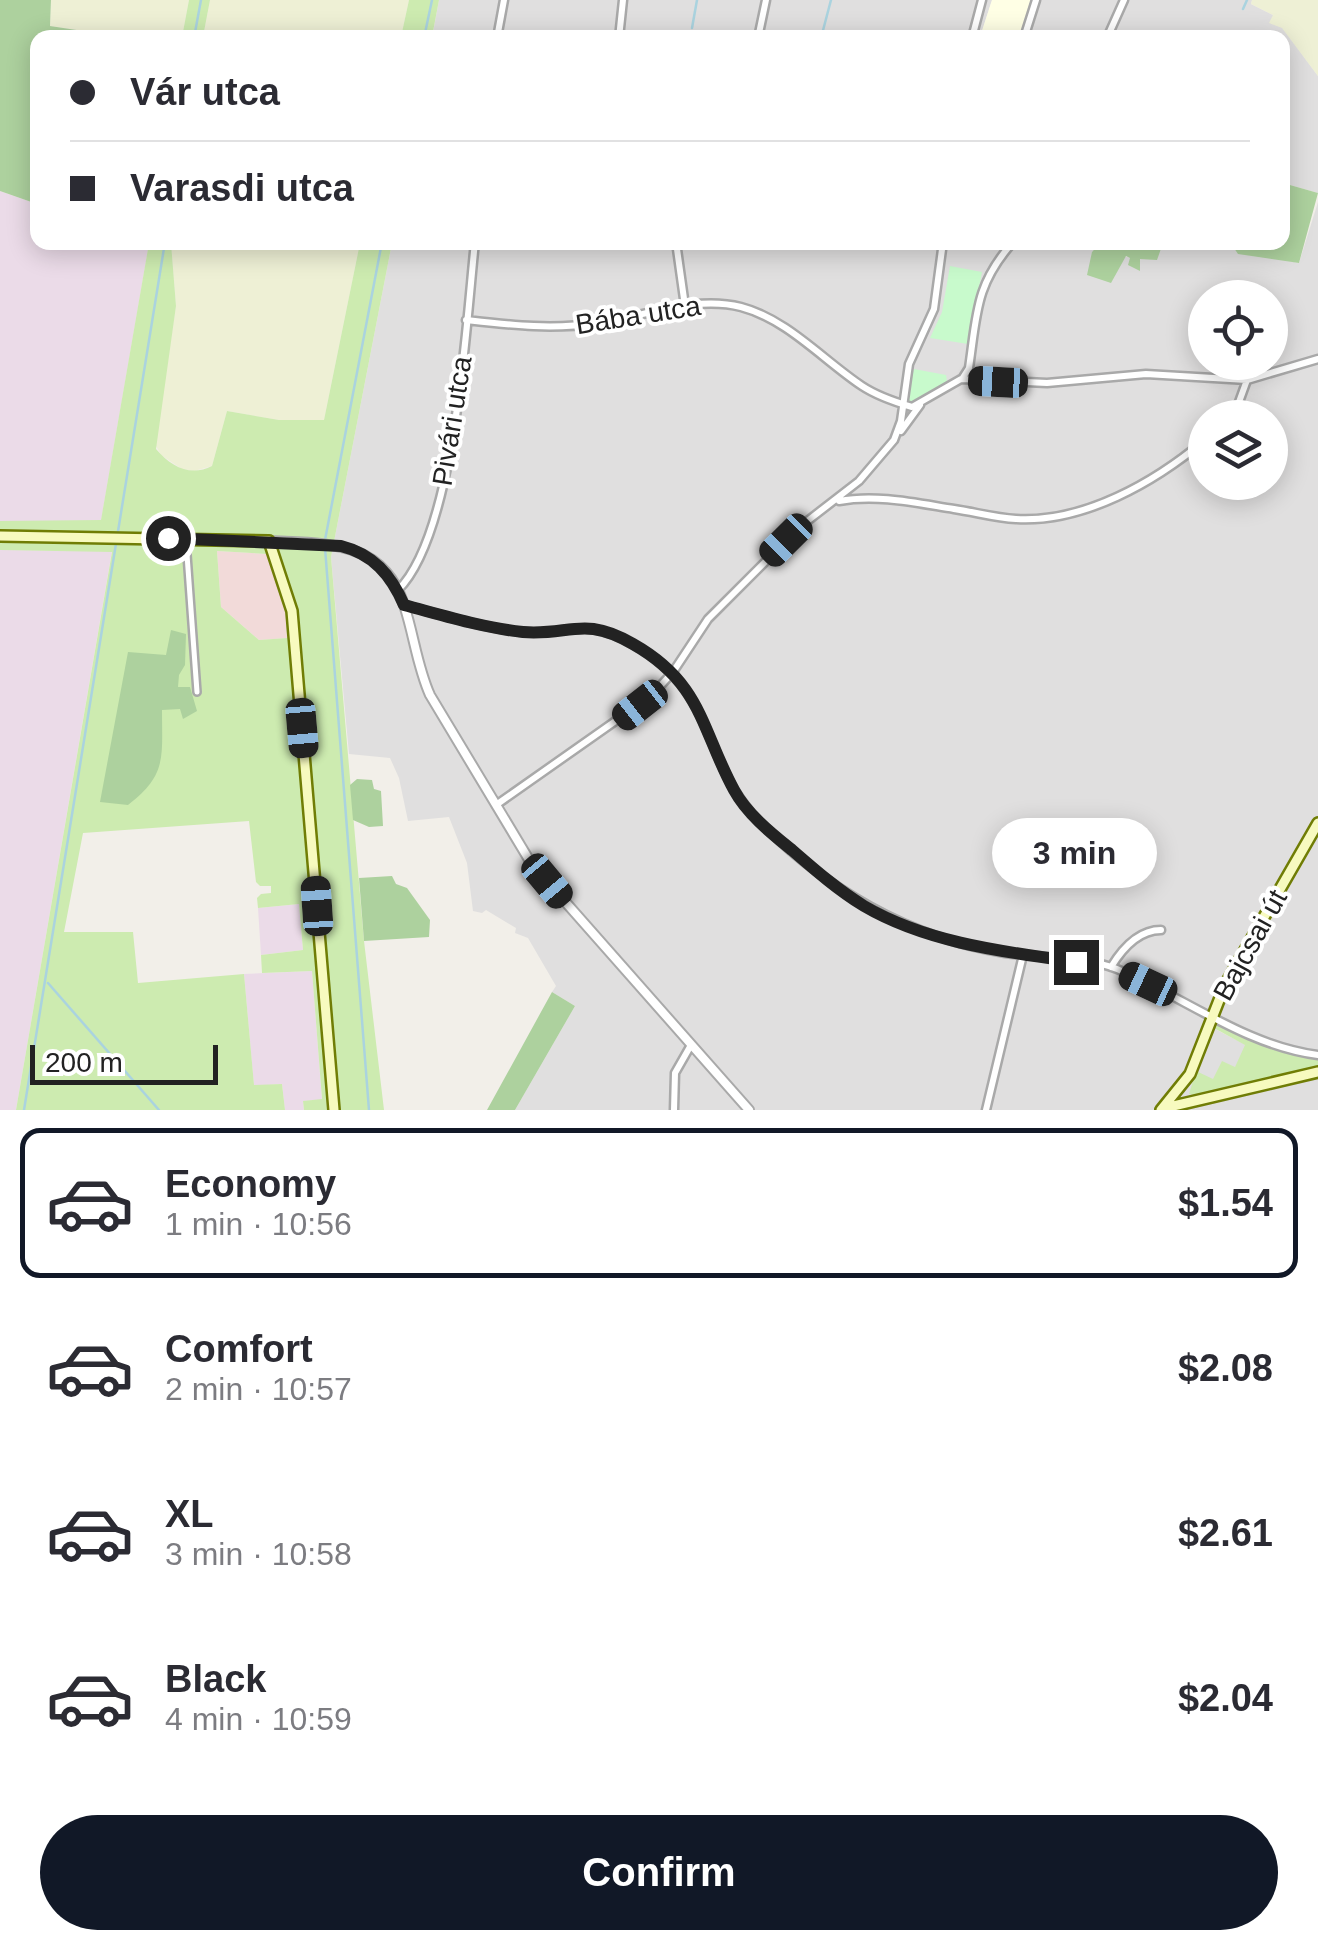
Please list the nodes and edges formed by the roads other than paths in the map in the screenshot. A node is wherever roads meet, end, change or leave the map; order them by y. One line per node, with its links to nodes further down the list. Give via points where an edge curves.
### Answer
1 (504, 0): 7 (street)
2 (623, 0): 8 (street)
3 (766, 0): 9 (street)
4 (982, 0): 10 (street)
5 (1036, 0): 11 (street)
6 (1124, 0): 12 (street)
7 (498, 30)
8 (620, 30)
9 (760, 30)
10 (974, 30)
11 (1027, 30)
12 (1111, 30)
13 (474, 250): 18 (street, Pivári utca)
14 (677, 250): 17 (street)
15 (942, 250): 26 (street, via 934,309 909,364)
16 (1006, 250): 22 (street, via 984,283 969,368)
17 (685, 306): 18 (street, Bába utca, via 550,328); 26 (street, Bába utca, via 728,304 762,315 864,388)
18 (466, 320): 33 (street, Pivári utca, via 441,494 416,567)
19 (1318, 359): 20 (street)
20 (1288, 368)
21 (1188, 376): 22 (street, via 1046,384)
22 (961, 380): 25 (street)
23 (1247, 380): 24 (street)
24 (1240, 400)
25 (922, 403): 26 (street); 27 (street)
26 (902, 404): 27 (street)
27 (894, 440): 29 (street)
28 (1188, 453): 29 (street, via 1122,492 1052,516 1015,519 878,498)
29 (833, 502): 35 (street, via 800,526 708,619)
30 (0, 536): 31 (main road)
31 (186, 538): 32 (main road); 36 (street)
32 (269, 541): 33 (street, via 356,551); 48 (main road, via 293,622)
33 (398, 590): 34 (street)
34 (404, 605): 35 (street, via 520,632 598,629); 37 (street, via 424,683)
35 (673, 672): 37 (street, via 624,718); 40 (street, via 706,724 740,800 779,840 862,905 979,948)
36 (197, 692)
37 (496, 804): 43 (street, via 531,863)
38 (1318, 823): 42 (main road, Bajcsai út)
39 (1161, 930): 41 (street, via 1126,947)
40 (1022, 954): 41 (street); 51 (street)
41 (1111, 967): 42 (street)
42 (1212, 1014): 44 (street, via 1267,1043); 46 (main road, Bajcsai út)
43 (691, 1045): 49 (street, via 674,1074); 50 (street)
44 (1318, 1055)
45 (1318, 1072): 47 (main road)
46 (1190, 1074): 47 (main road); 52 (main road)
47 (1186, 1103): 52 (main road)
48 (334, 1110)
49 (674, 1110)
50 (749, 1110)
51 (986, 1110)
52 (1161, 1110)

